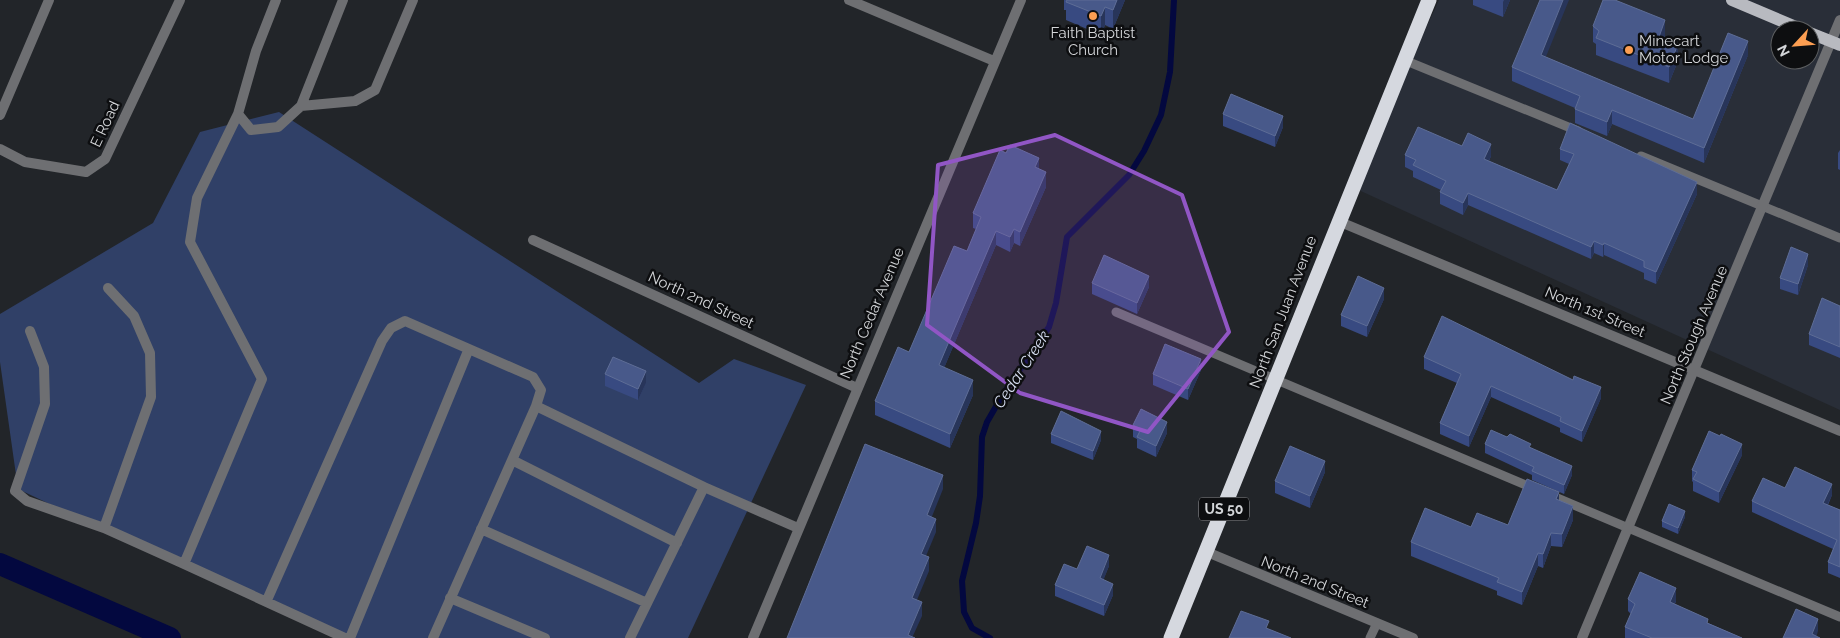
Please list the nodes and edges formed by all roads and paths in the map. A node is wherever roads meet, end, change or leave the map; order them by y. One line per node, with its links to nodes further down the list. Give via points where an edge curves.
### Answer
1 (49, 0): 18 (street)
2 (180, 0): 20 (street, E Road, via 105,159 86,172 25,162)
3 (276, 0): 17 (street, via 256,51)
4 (343, 0): 16 (street)
5 (413, 0): 16 (street, via 375,90 356,101)
6 (849, 0): 15 (street)
7 (1021, 0): 15 (street, North Cedar Avenue)
8 (1428, 0): 14 (highway, North San Juan Avenue / US 50)
9 (1732, 0): 10 (main road)
10 (1779, 20)
11 (1840, 20): 13 (street, North Stough Avenue)
12 (1820, 37): 13 (main road)
13 (1836, 44): 22 (street, North Stough Avenue)
14 (1404, 60): 19 (lane); 23 (highway, North San Juan Avenue / US 50)
15 (994, 61): 32 (street, North Cedar Avenue)
16 (301, 106): 17 (street, via 278,127 251,130)
17 (238, 114): 43 (street, via 197,198 190,242 262,379)
18 (0, 115)
19 (1588, 135)
20 (0, 150)
21 (1634, 154): 22 (lane)
22 (1763, 206): 24 (lane); 30 (street, North Stough Avenue)
23 (1338, 221): 30 (street, North 1st Street); 31 (highway, North San Juan Avenue / US 50)
24 (1840, 238)
25 (533, 240): 32 (street, North 2nd Street)
26 (108, 288): 37 (street, via 134,316 150,353 151,397)
27 (1116, 312): 31 (lane)
28 (30, 331): 37 (street, via 44,367 45,404 15,492 27,501)
29 (468, 351): 33 (street, via 532,377 541,390); 45 (street, via 405,321 391,328 382,341); 50 (street)
30 (1696, 370): 34 (street, North 1st Street); 39 (street, North Stough Avenue)
31 (1276, 379): 39 (lane); 42 (highway, North San Juan Avenue / US 50)
32 (857, 388): 38 (street, North Cedar Avenue)
33 (536, 406): 35 (street); 36 (street)
34 (1840, 431)
35 (512, 460): 40 (street); 41 (street)
36 (704, 487): 38 (street); 41 (street)
37 (104, 528): 43 (street)
38 (798, 528): 54 (street, North Cedar Avenue)
39 (1629, 528): 47 (lane); 58 (street, North Stough Avenue)
40 (481, 530): 44 (street); 46 (street)
41 (676, 543): 46 (street)
42 (1207, 552): 48 (street, North 2nd Street); 55 (highway, North San Juan Avenue / US 50)
43 (184, 564): 45 (street)
44 (450, 598): 51 (street); 52 (street)
45 (267, 600): 49 (street)
46 (647, 603): 53 (street)
47 (1840, 617)
48 (1377, 623): 56 (lane); 57 (street, North 2nd Street)
49 (345, 638)
50 (350, 638)
51 (432, 638)
52 (545, 638)
53 (630, 638)
54 (752, 638)
55 (1171, 638)
56 (1370, 638)
57 (1413, 638)
58 (1582, 638)

